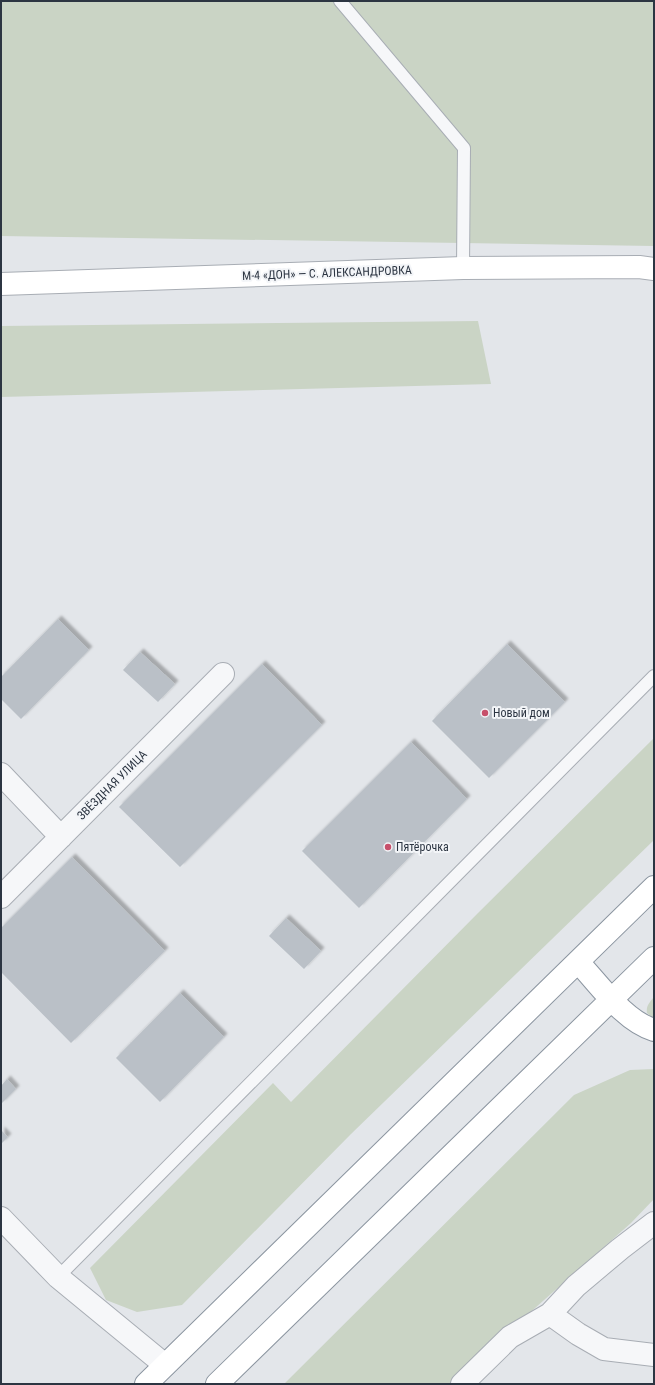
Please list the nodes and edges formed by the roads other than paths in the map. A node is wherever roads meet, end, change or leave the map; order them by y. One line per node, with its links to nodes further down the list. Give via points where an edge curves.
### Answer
1 (340, 1): 2 (lane, via 464,148)
2 (463, 268): 3 (main road, М-4 «ДОН» — С. АЛЕКСАНДРОВКА); 4 (main road, М-4 «ДОН» — С. АЛЕКСАНДРОВКА)
3 (654, 269)
4 (1, 284)
5 (223, 674): 8 (street, ЗВЁЗДНАЯ УЛИЦА)
6 (654, 676): 17 (lane)
7 (1, 774): 8 (street)
8 (61, 837): 10 (street, ЗВЁЗДНАЯ УЛИЦА)
9 (654, 887): 12 (main road)
10 (1, 897)
11 (654, 958): 13 (main road)
12 (578, 962): 13 (main road); 20 (main road)
13 (612, 999): 14 (main road, via 637,1023); 22 (main road)
14 (654, 1030)
15 (1, 1218): 17 (street)
16 (654, 1224): 18 (street, via 576,1286)
17 (58, 1276): 20 (street)
18 (550, 1314): 19 (street, via 604,1349); 23 (street, via 510,1337)
19 (654, 1355)
20 (165, 1365): 21 (main road)
21 (146, 1384)
22 (217, 1384)
23 (462, 1384)

